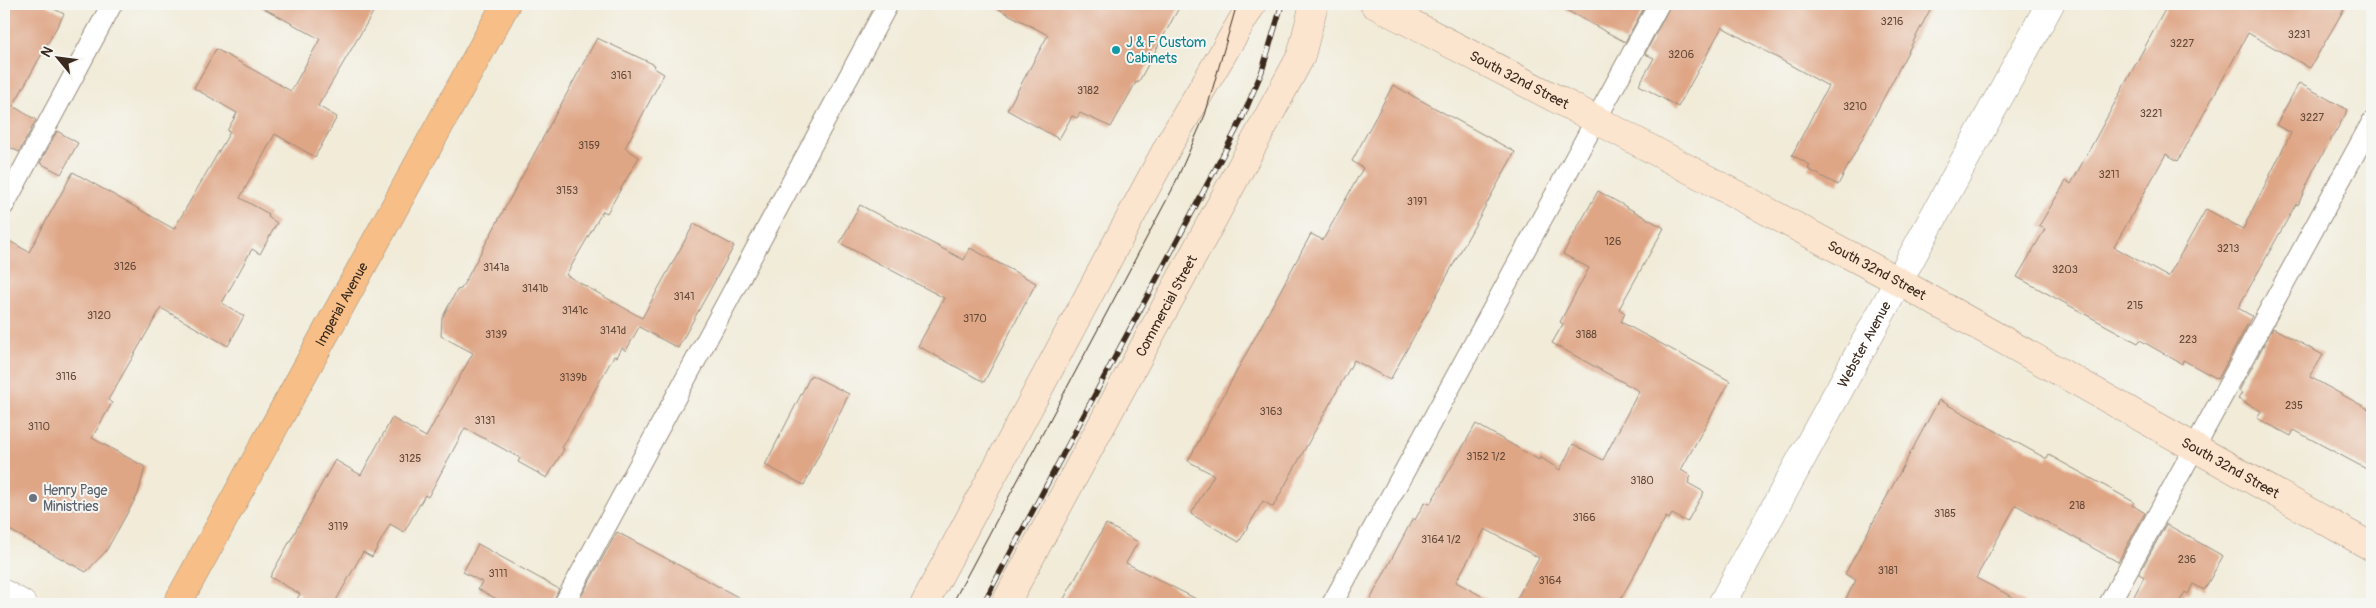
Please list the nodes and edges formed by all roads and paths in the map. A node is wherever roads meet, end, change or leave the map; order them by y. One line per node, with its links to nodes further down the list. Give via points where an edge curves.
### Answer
1 (112, 4): 11 (lane)
2 (506, 4): 17 (main road, Imperial Avenue)
3 (888, 4): 18 (lane)
4 (1252, 4): 19 (main road, via 1171,140)
5 (1314, 4): 20 (main road, Commercial Street, via 1301,56)
6 (1374, 4): 9 (main road, South 32nd Street)
7 (1659, 4): 9 (lane)
8 (2050, 4): 12 (street, Webster Avenue)
9 (1595, 119): 12 (main road, South 32nd Street); 21 (lane)
10 (2372, 122): 13 (lane)
11 (4, 205)
12 (1898, 281): 13 (main road, South 32nd Street); 22 (street, Webster Avenue)
13 (2194, 448): 14 (main road, South 32nd Street); 23 (lane)
14 (2372, 547)
15 (4, 594): 16 (street)
16 (22, 604)
17 (177, 604)
18 (564, 604)
19 (924, 604)
20 (1005, 604)
21 (1332, 604)
22 (1722, 604)
23 (2109, 604)

